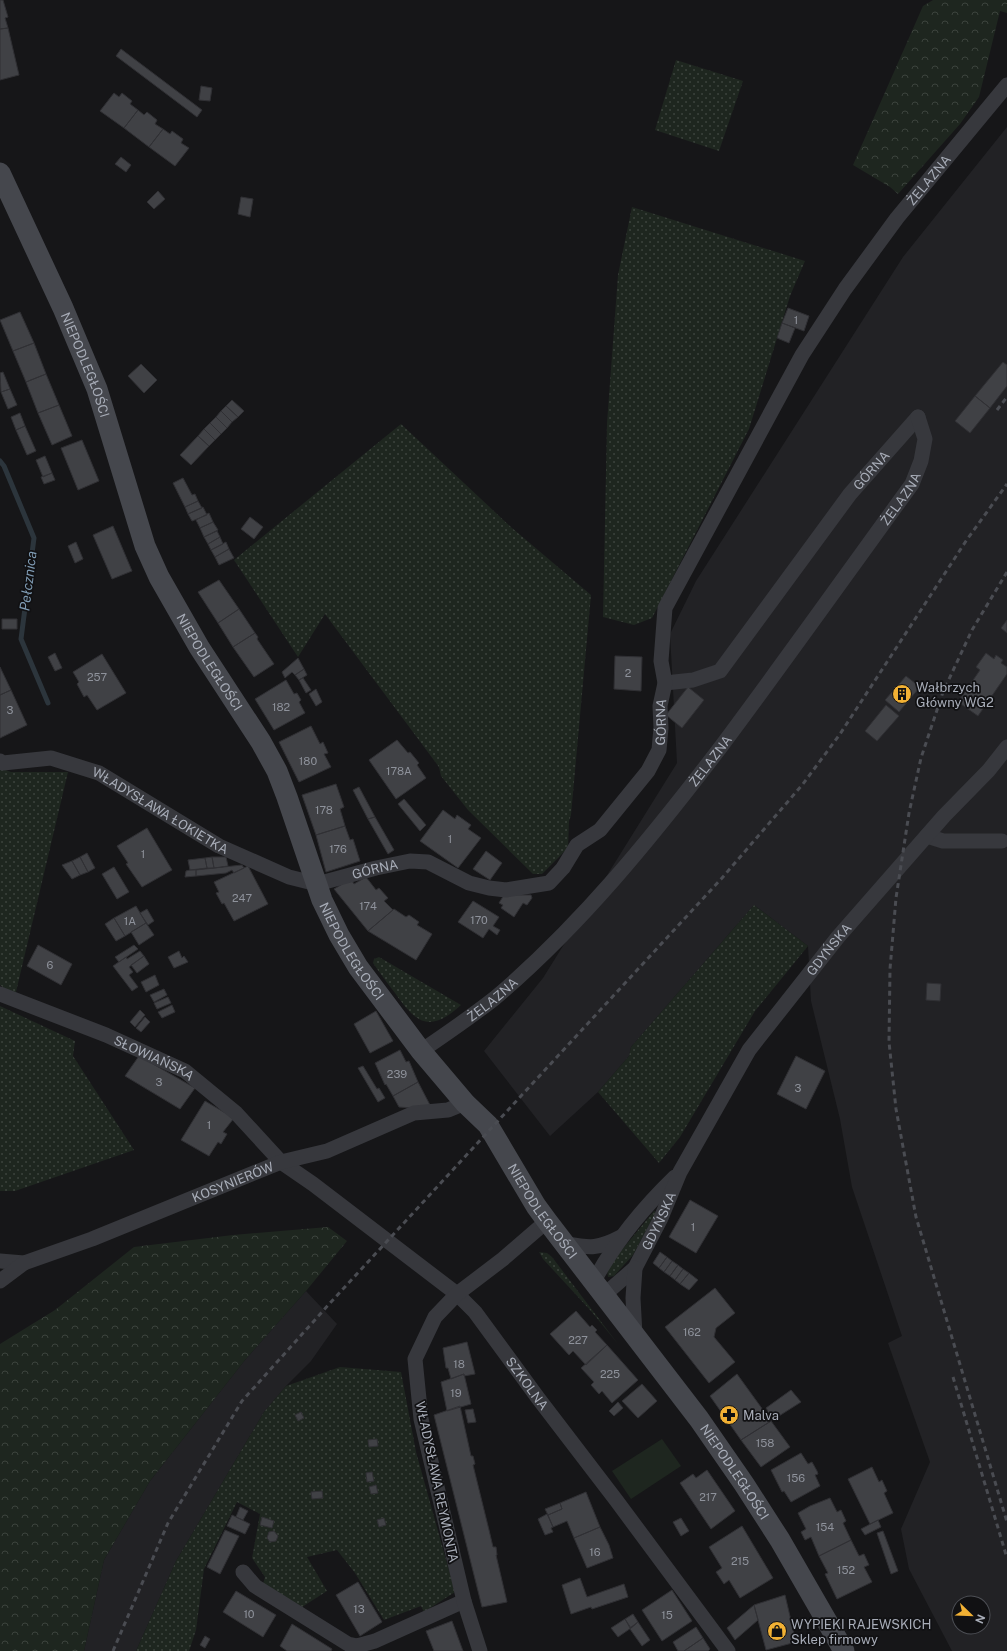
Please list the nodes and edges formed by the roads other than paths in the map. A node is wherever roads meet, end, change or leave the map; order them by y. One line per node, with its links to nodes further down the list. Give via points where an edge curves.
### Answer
1 (1007, 85): 4 (street, ŻELAZNA, via 897,218 845,289 802,355 665,608 661,661)
2 (0, 173): 9 (main road, NIEPODLEGŁOŚCI, via 63,308 91,376 145,546 159,577 199,648 261,742 277,771)
3 (918, 417): 4 (street, GÓRNA, via 850,494 720,671 693,680); 11 (street, ŻELAZNA, via 925,439 921,461 912,484 682,798 618,876 560,936 494,998)
4 (665, 683): 9 (street, GÓRNA, via 660,706 659,750 648,771 600,830 577,845 563,868 549,883 506,890 489,888 469,883 428,862 410,861)
5 (1007, 747): 7 (street, GDYŃSKA)
6 (0, 761): 9 (street, WŁADYSŁAWA ŁOKIETKA, via 3,763 51,758 99,773 219,846 289,877)
7 (927, 836): 8 (street, via 943,841); 14 (street, GDYŃSKA, via 838,937 749,1050)
8 (1002, 841)
9 (317, 884): 11 (main road, NIEPODLEGŁOŚCI, via 339,935 358,967)
10 (0, 994): 13 (street, SŁOWIAŃSKA, via 106,1035 185,1071 236,1113)
11 (420, 1051): 12 (main road, NIEPODLEGŁOŚCI)
12 (465, 1103): 13 (street, KOSYNIERÓW, via 448,1110 414,1113 326,1151); 15 (main road, NIEPODLEGŁOŚCI, via 488,1125)
13 (281, 1162): 19 (street, KOSYNIERÓW, via 92,1239); 23 (street, SZKOLNA)
14 (680, 1172): 16 (street, GDYŃSKA, via 649,1203); 20 (street, GDYŃSKA, via 661,1218)
15 (547, 1221): 17 (main road, NIEPODLEGŁOŚCI); 23 (street, WŁADYSŁAWA REYMONTA)
16 (624, 1235): 17 (street, GDYŃSKA, via 606,1245 590,1248); 22 (street, GDYŃSKA, via 610,1254)
17 (566, 1244): 22 (main road, NIEPODLEGŁOŚCI)
18 (0, 1261): 19 (street, KOSYNIERÓW)
19 (24, 1263): 21 (street)
20 (635, 1268): 22 (street, GDYŃSKA); 24 (street, GDYŃSKA)
21 (0, 1281)
22 (599, 1288): 24 (main road, NIEPODLEGŁOŚCI)
23 (457, 1294): 26 (street, WŁADYSŁAWA REYMONTA, via 434,1317 415,1360 420,1418); 28 (street, SZKOLNA, via 475,1312)
24 (635, 1335): 29 (main road, NIEPODLEGŁOŚCI, via 699,1419 744,1484 780,1540)
25 (243, 1572): 26 (street, via 255,1586 340,1640 357,1646 375,1641)
26 (464, 1601): 27 (street, WŁADYSŁAWA REYMONTA)
27 (480, 1651)
28 (728, 1651)
29 (844, 1651)

